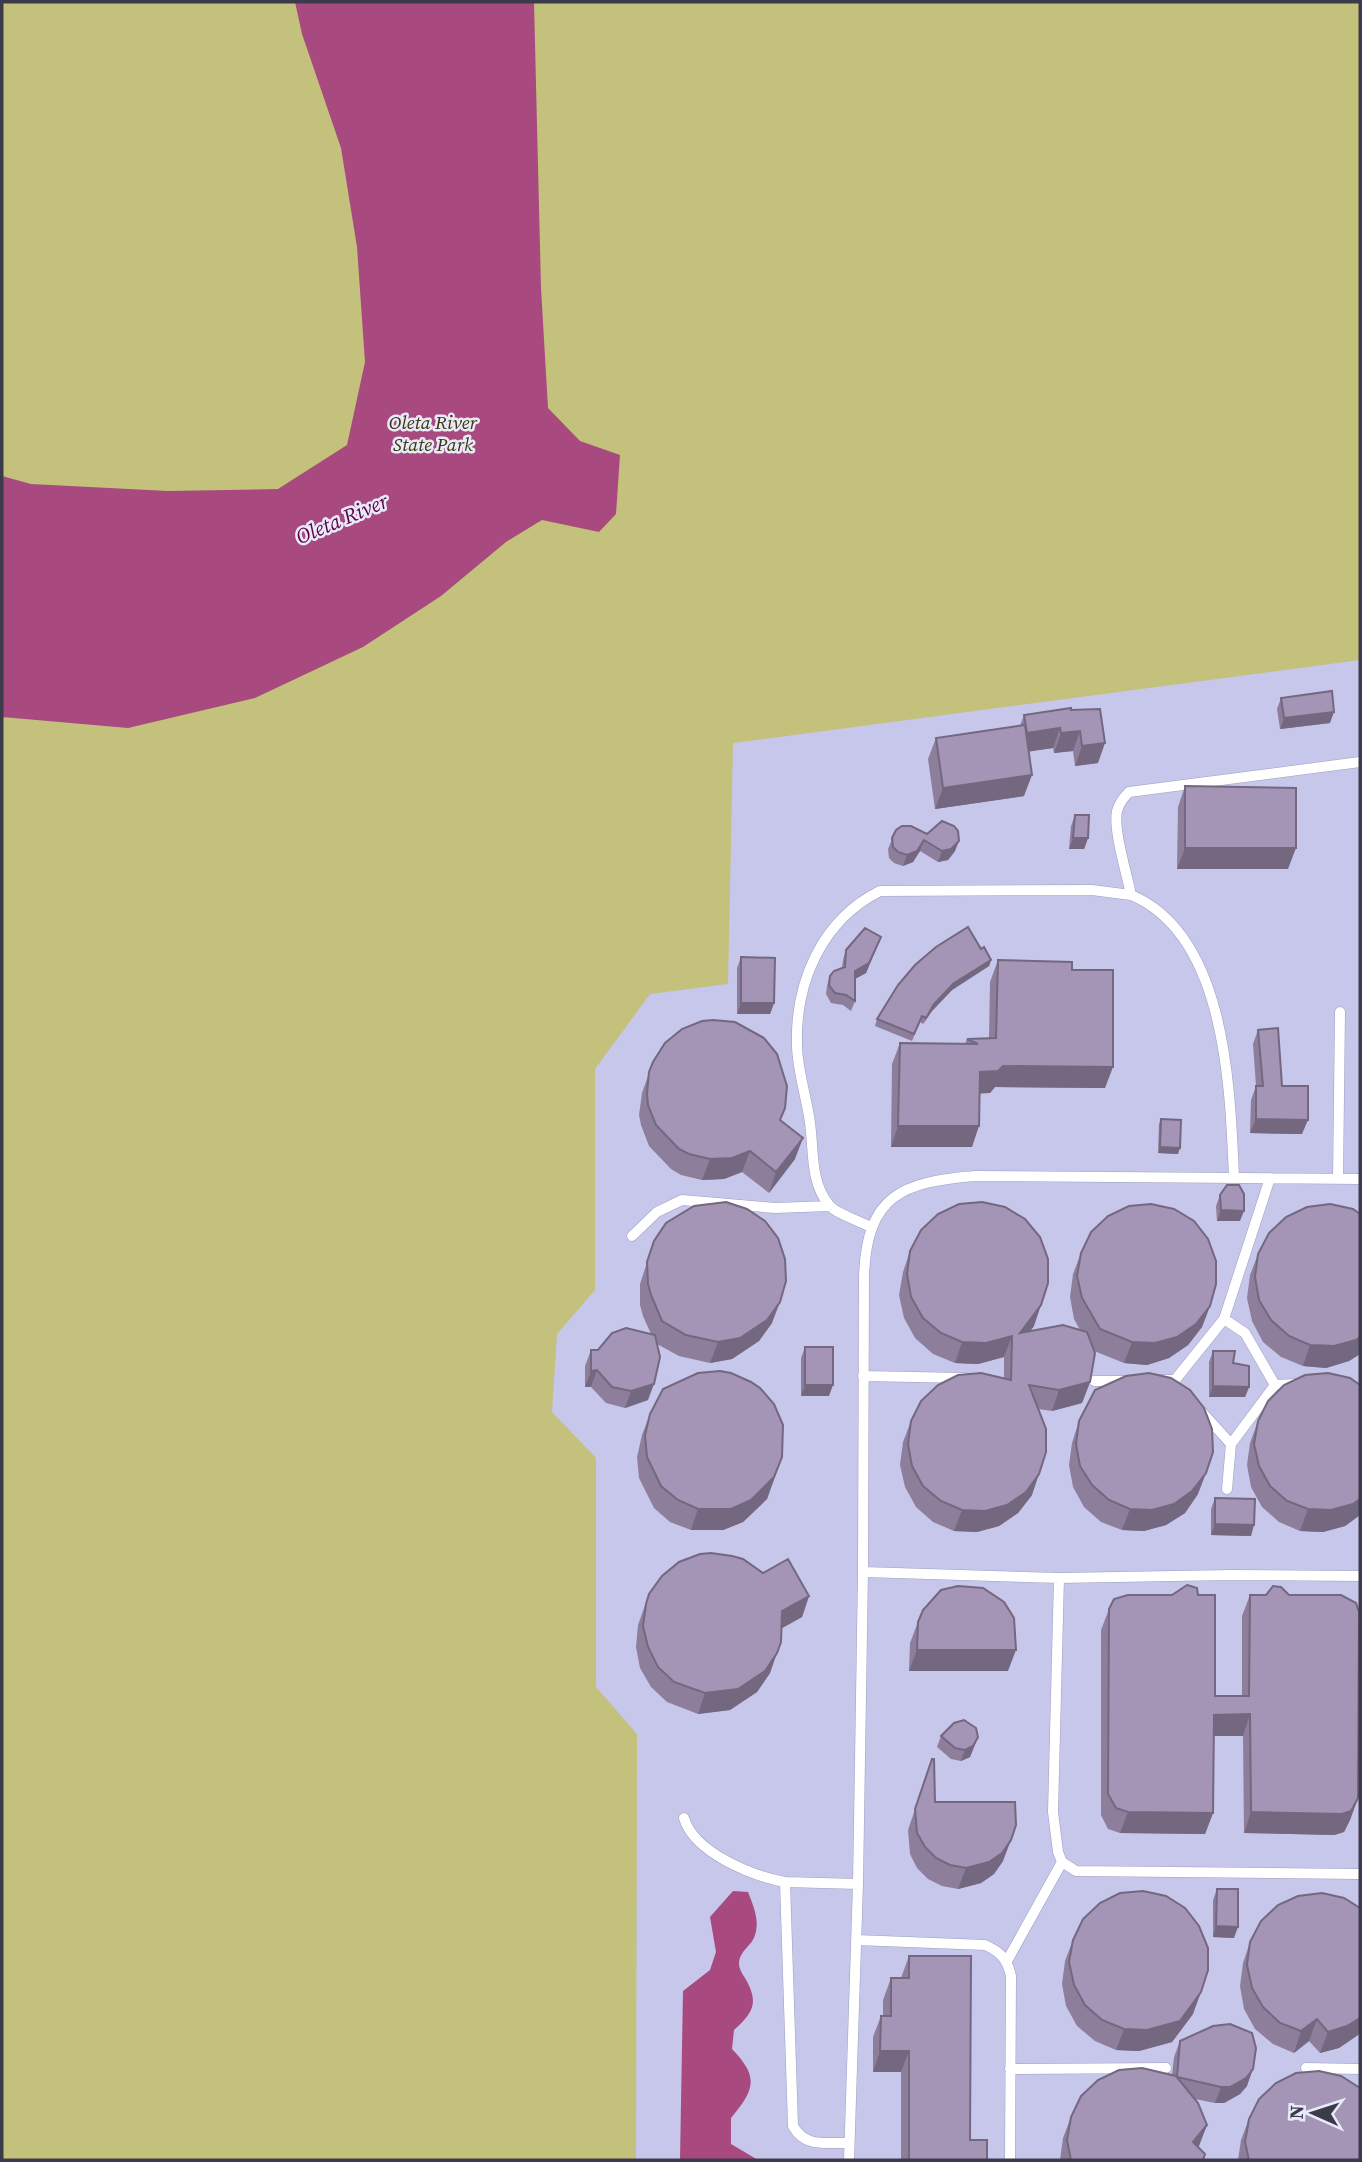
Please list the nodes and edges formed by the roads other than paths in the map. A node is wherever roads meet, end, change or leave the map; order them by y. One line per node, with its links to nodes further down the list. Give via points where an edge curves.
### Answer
1 (1360, 762): 2 (lane, via 1129,792 1121,800 1116,823)
2 (1131, 895): 4 (lane, via 1149,902 1178,932 1210,995 1226,1056); 8 (lane, via 1092,890 880,891 846,913 805,974 796,1047 814,1175)
3 (1340, 1012): 6 (lane)
4 (1234, 1177): 5 (lane); 9 (lane, via 938,1179 913,1185 888,1202)
5 (1270, 1178): 6 (lane); 11 (lane)
6 (1339, 1179): 7 (lane)
7 (1360, 1179)
8 (829, 1206): 9 (lane); 10 (lane, via 775,1208 682,1200 657,1212)
9 (871, 1227): 12 (lane, via 864,1251)
10 (632, 1236)
11 (1224, 1319): 14 (lane, via 1178,1384); 18 (lane, via 1245,1333)
12 (863, 1376): 13 (lane); 22 (lane)
13 (980, 1378)
14 (1148, 1380)
15 (1094, 1381): 16 (lane)
16 (1134, 1381)
17 (1301, 1383): 18 (lane)
18 (1275, 1385): 20 (lane)
19 (1195, 1404): 20 (lane)
20 (1231, 1444): 21 (lane)
21 (1227, 1489)
22 (863, 1572): 24 (lane); 29 (lane)
23 (1360, 1576): 24 (lane)
24 (1059, 1578): 26 (lane, via 1053,1812)
25 (684, 1818): 28 (lane, via 686,1827 714,1853 755,1875)
26 (1062, 1862): 27 (lane, via 1076,1871); 31 (lane)
27 (1360, 1874)
28 (785, 1882): 29 (lane); 36 (lane, via 793,2126 806,2141)
29 (858, 1884): 30 (lane)
30 (856, 1940): 31 (lane, via 985,1945); 36 (lane)
31 (1007, 1961): 34 (lane, via 1011,1976)
32 (1166, 2068): 34 (lane)
33 (1306, 2068): 35 (lane)
34 (1010, 2069): 38 (lane)
35 (1360, 2069)
36 (849, 2143): 37 (lane)
37 (849, 2160)
38 (1010, 2160)

